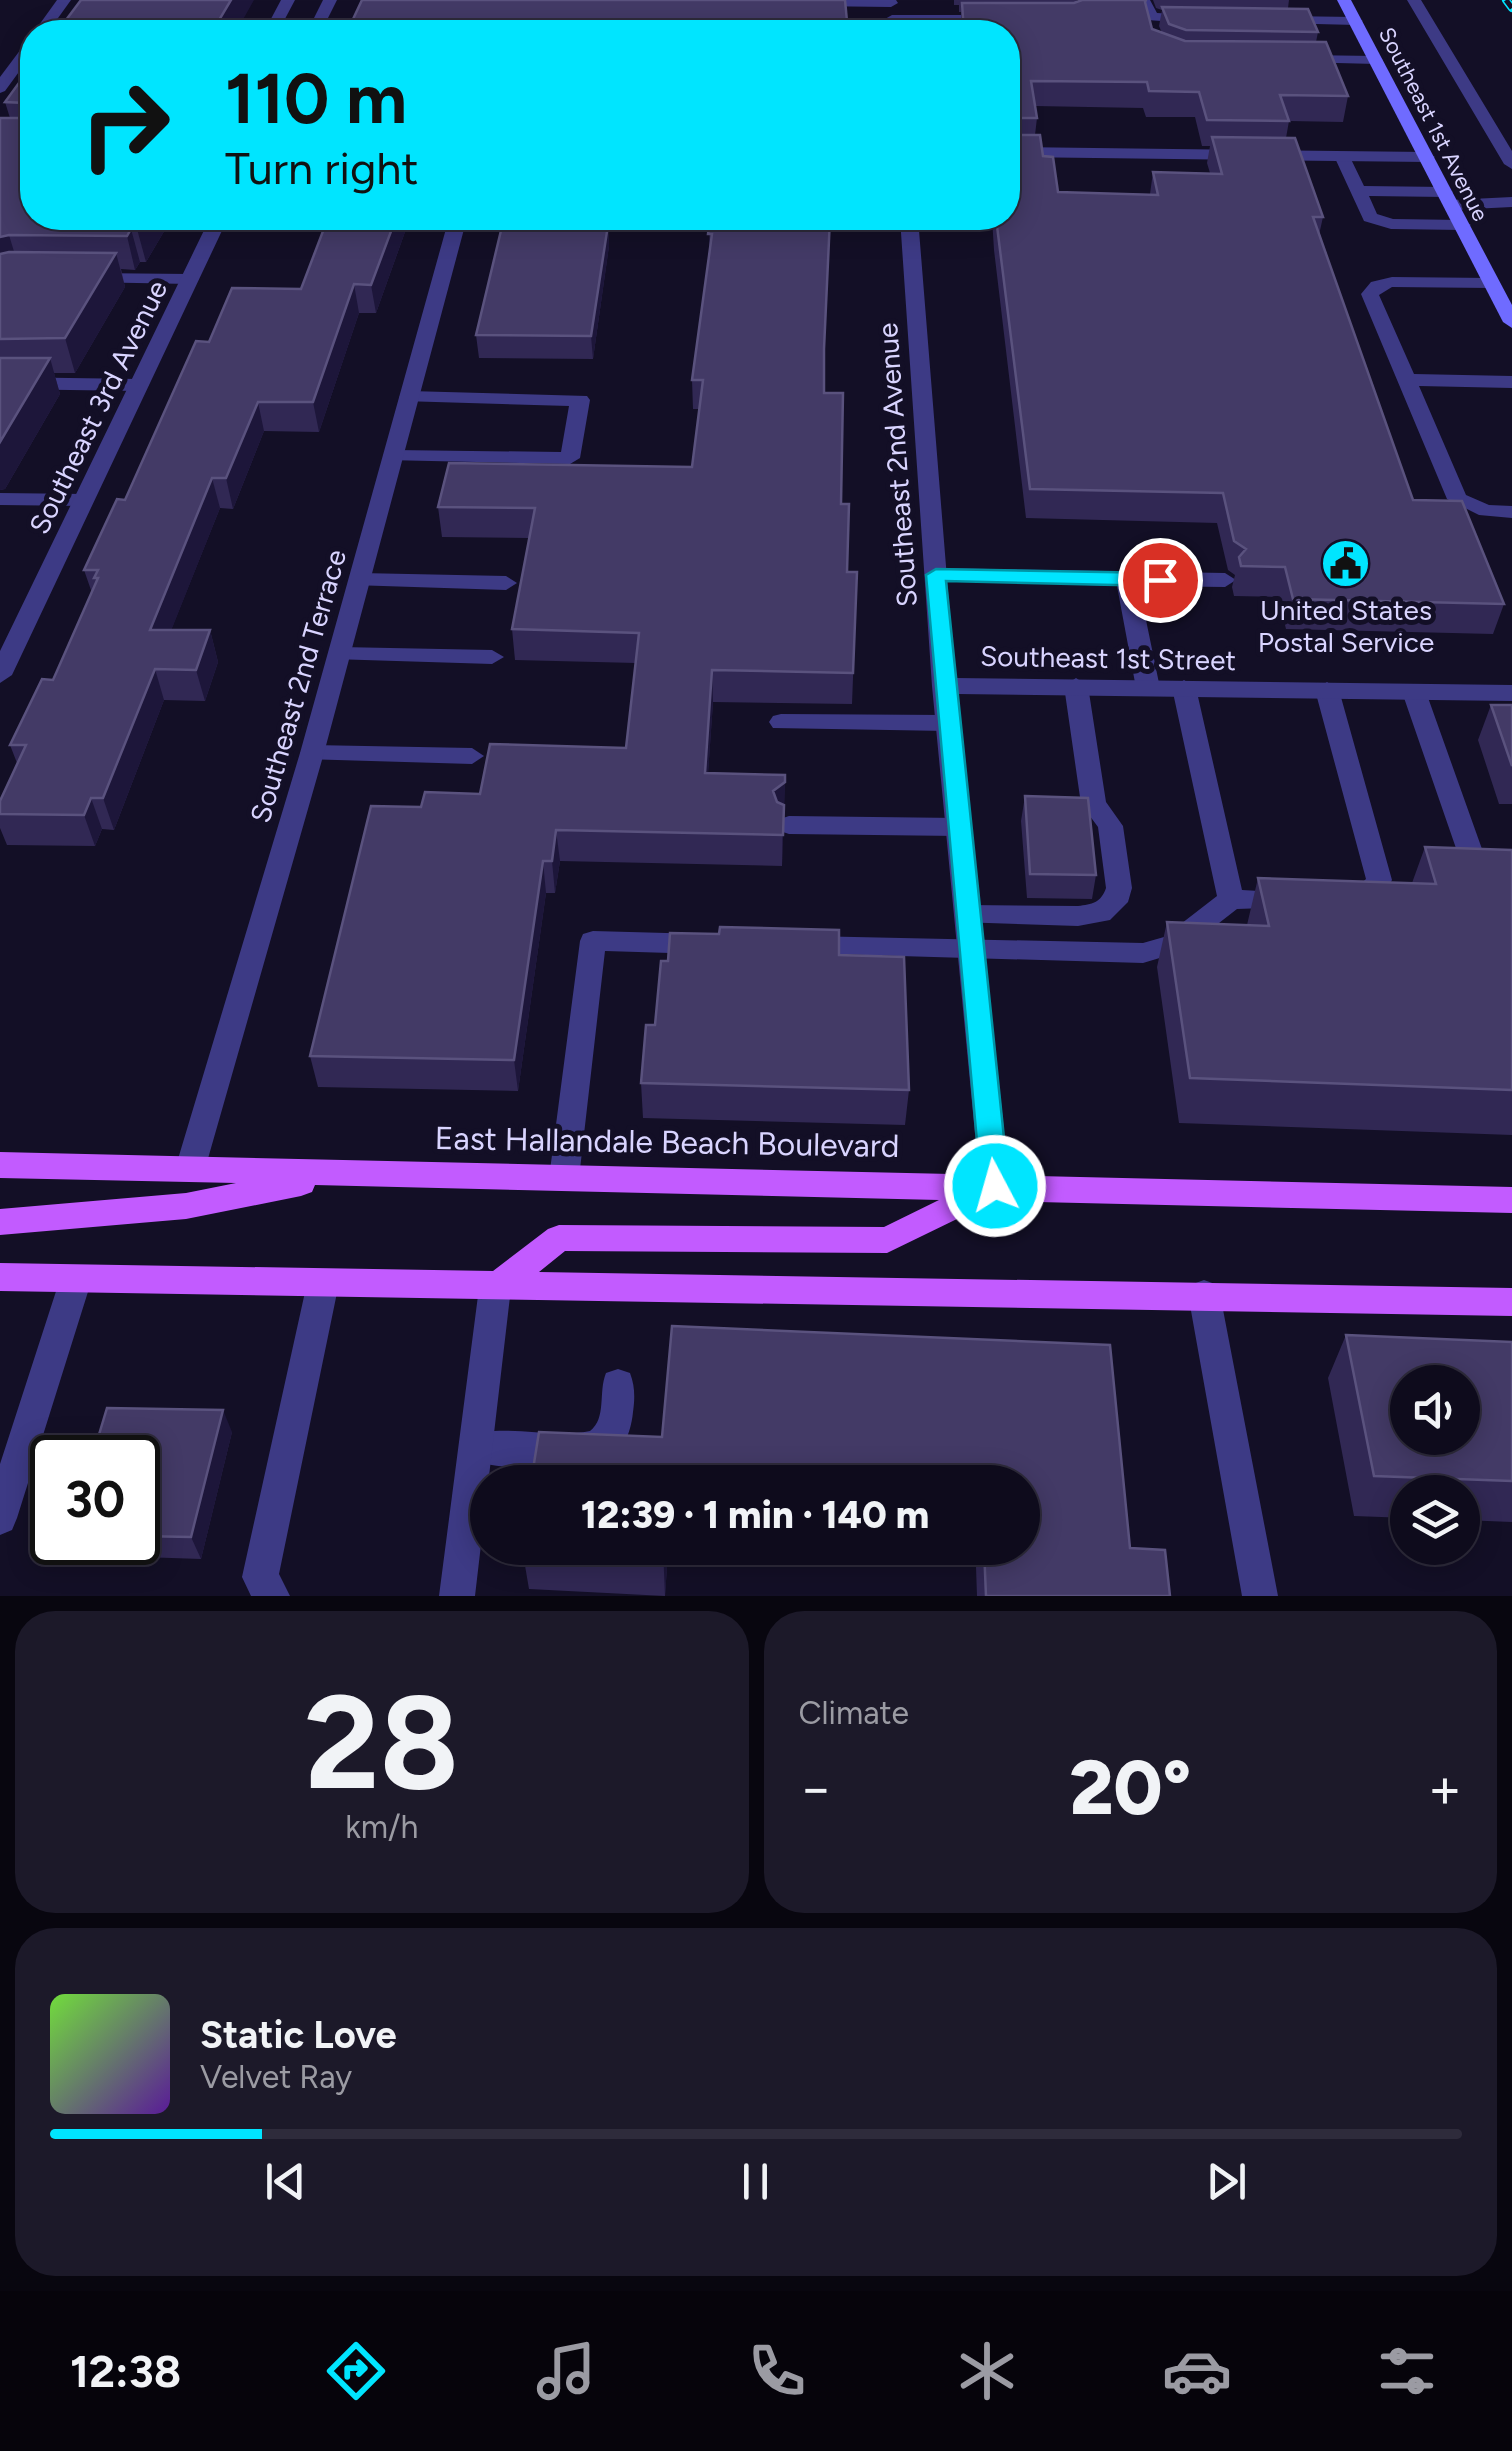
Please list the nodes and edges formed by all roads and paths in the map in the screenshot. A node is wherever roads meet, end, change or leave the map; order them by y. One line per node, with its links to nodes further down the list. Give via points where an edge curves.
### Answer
1 (1143, 0): 7 (street, via 1152,18)
2 (1344, 0): 9 (main road, Southeast 1st Avenue)
3 (1414, 0): 17 (street)
4 (794, 2): 5 (street)
5 (892, 14): 6 (street)
6 (1013, 20)
7 (1200, 20)
8 (1259, 20): 9 (street)
9 (1356, 21): 12 (main road, Southeast 1st Avenue)
10 (1279, 59): 12 (street)
11 (20, 60): 13 (street)
12 (1376, 60): 16 (main road, Southeast 1st Avenue)
13 (0, 88)
14 (1020, 152): 15 (street)
15 (1342, 156): 16 (street); 18 (street)
16 (1427, 157): 19 (main road, Southeast 1st Avenue)
17 (1512, 164)
18 (1358, 191): 19 (street); 21 (street, via 1379,222)
19 (1448, 198): 20 (street); 21 (main road, Southeast 1st Avenue)
20 (1512, 202)
21 (1462, 225): 27 (main road, Southeast 1st Avenue)
22 (214, 230): 26 (street, Southeast 3rd Avenue)
23 (455, 230): 33 (street, Southeast 2nd Terrace)
24 (910, 230): 38 (street, Southeast 2nd Avenue)
25 (69, 277): 26 (street)
26 (190, 279): 32 (street, Southeast 3rd Avenue)
27 (1491, 284): 28 (main road, Southeast 1st Avenue); 29 (street, via 1376,286 1370,294)
28 (1512, 322)
29 (1407, 380): 31 (street); 37 (street, via 1457,499 1486,511)
30 (0, 382): 32 (street)
31 (1512, 382)
32 (139, 385): 36 (street, Southeast 3rd Avenue)
33 (410, 397): 34 (street, Southeast 2nd Terrace); 34 (street, via 580,400 570,458)
34 (393, 456): 40 (street, Southeast 2nd Terrace)
35 (0, 499): 36 (street)
36 (84, 500): 45 (street, Southeast 3rd Avenue)
37 (1512, 512)
38 (936, 575): 39 (street); 46 (street, Southeast 2nd Avenue)
39 (1127, 579): 41 (street); 48 (street)
40 (360, 580): 42 (street); 43 (street, Southeast 2nd Terrace)
41 (1226, 580)
42 (506, 583)
43 (340, 654): 44 (street); 55 (street, Southeast 2nd Terrace)
44 (492, 657)
45 (0, 675)
46 (944, 686): 47 (street, Southeast 1st Street); 54 (street, Southeast 2nd Avenue)
47 (1076, 686): 48 (street, Southeast 1st Street); 61 (street, via 1094,804 1110,826 1115,902 1078,916)
48 (1148, 688): 49 (street, Southeast 1st Street)
49 (1184, 688): 50 (street, Southeast 1st Street); 60 (street)
50 (1327, 690): 51 (street, Southeast 1st Street); 60 (street, via 1379,880 1369,894 1350,902)
51 (1414, 692): 52 (street, Southeast 1st Street); 59 (street, via 1471,854)
52 (1512, 693)
53 (782, 722): 54 (street)
54 (948, 723): 58 (street, Southeast 2nd Avenue)
55 (312, 753): 56 (street); 66 (street, Southeast 2nd Terrace)
56 (472, 756)
57 (790, 824): 58 (street)
58 (958, 826): 61 (street, Southeast 2nd Avenue)
59 (1512, 877)
60 (1231, 899): 64 (street, via 1173,944 1143,954)
61 (967, 915): 64 (street, Southeast 2nd Avenue)
62 (732, 944): 68 (street, via 593,941)
63 (772, 946): 64 (street)
64 (970, 950): 69 (street, Southeast 2nd Avenue)
65 (0, 1165): 66 (main road, East Hallandale Beach Boulevard)
66 (190, 1169): 67 (main road, East Hallandale Beach Boulevard)
67 (350, 1174): 68 (main road, East Hallandale Beach Boulevard); 71 (main road, via 186,1206)
68 (564, 1178): 69 (main road, East Hallandale Beach Boulevard)
69 (995, 1186): 70 (main road, East Hallandale Beach Boulevard); 75 (main road, via 887,1240 559,1238)
70 (1512, 1200)
71 (0, 1222)
72 (0, 1277): 73 (main road)
73 (76, 1278): 74 (main road); 80 (street)
74 (323, 1284): 75 (main road); 81 (street, via 260,1578)
75 (495, 1288): 76 (main road); 79 (street)
76 (1204, 1294): 77 (main road); 83 (street)
77 (1512, 1302)
78 (618, 1384): 79 (street, via 614,1426 589,1450)
79 (478, 1448): 82 (street)
80 (0, 1518)
81 (272, 1596)
82 (458, 1596)
83 (1260, 1596)

